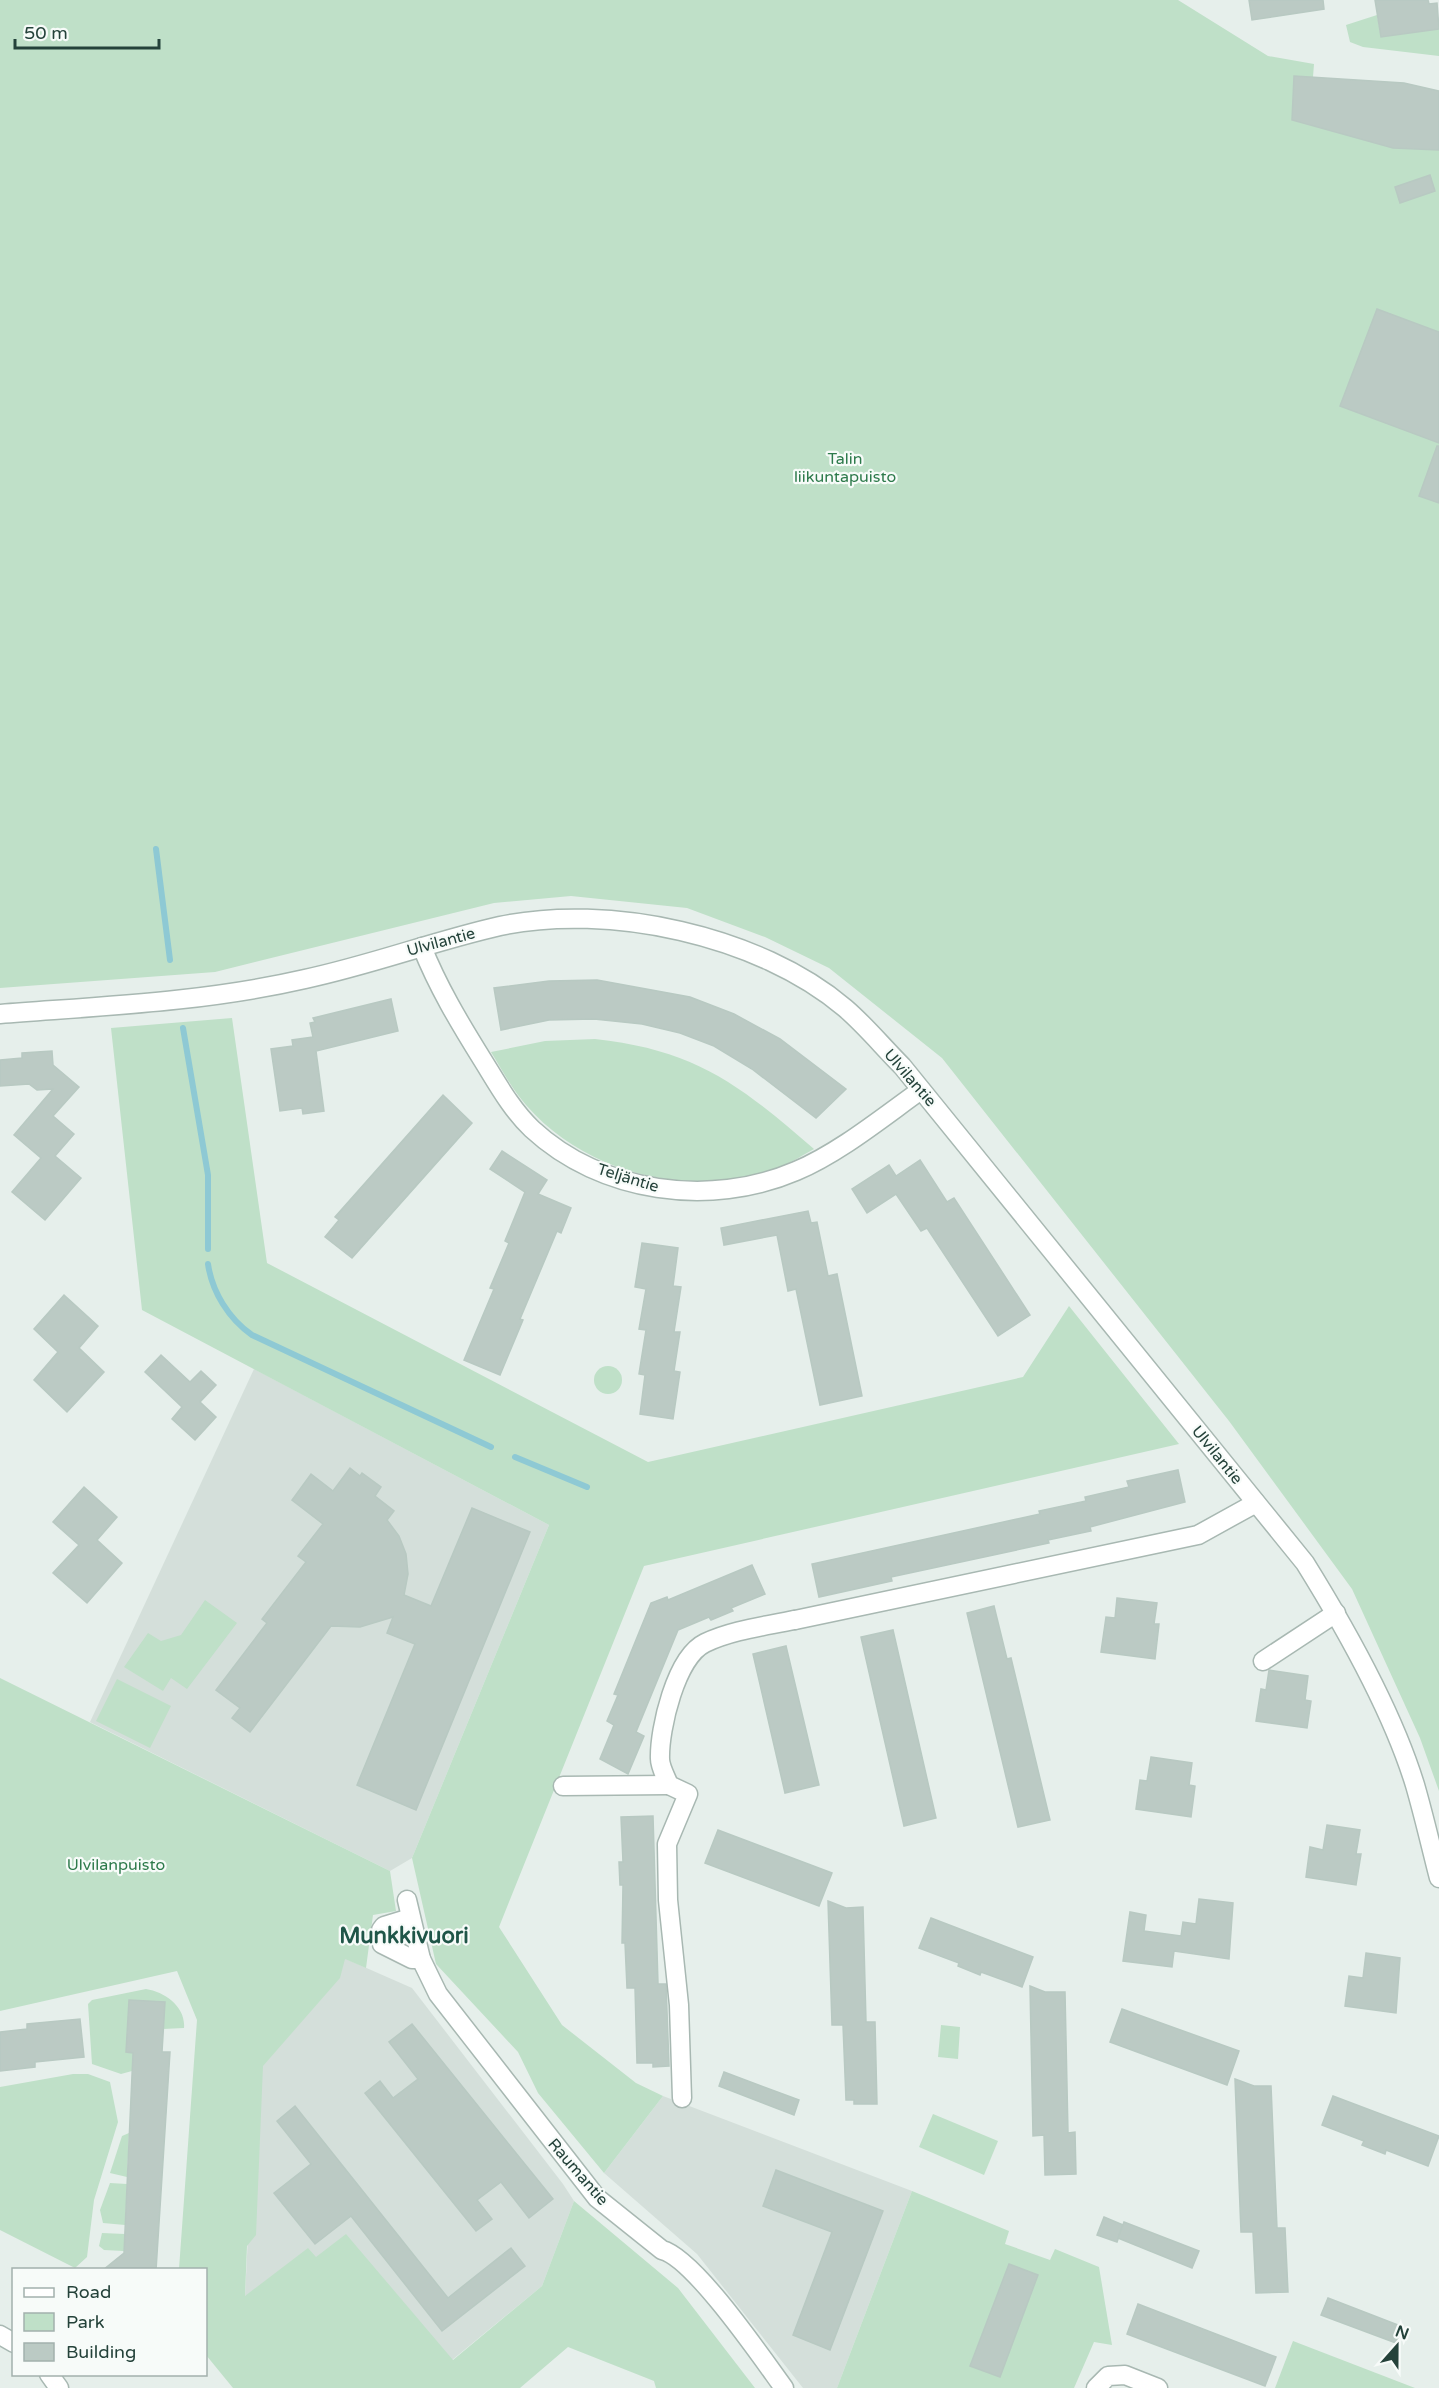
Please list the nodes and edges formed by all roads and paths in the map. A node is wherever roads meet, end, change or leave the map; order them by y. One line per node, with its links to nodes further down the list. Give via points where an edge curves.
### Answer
1 (422, 947): 2 (street, Ulvilantie, via 267,987 200,997); 3 (street, Ulvilantie, via 500,926 574,918 632,922 709,939 757,957 818,988 845,1008); 3 (street, Teljäntie, via 454,1014 520,1116 548,1142 574,1158 634,1183 694,1192 723,1191 765,1182 799,1170)
2 (0, 1014)
3 (921, 1090): 4 (street, Ulvilantie)
4 (1256, 1503): 5 (street, Ulvilantie, via 1305,1563); 7 (street, via 1198,1534 705,1642 694,1650 675,1685 663,1722 660,1761)
5 (1336, 1613): 6 (street); 9 (street, Ulvilantie, via 1401,1746)
6 (1263, 1662)
7 (669, 1785): 8 (street); 11 (street, via 688,1794 667,1844)
8 (563, 1786)
9 (1439, 1878)
10 (421, 1959): 10 (street, Raumantie, via 408,1909 381,1930 382,1944 412,1959); 12 (street, Raumantie, via 438,1994 597,2198 662,2250 672,2252 703,2283)
11 (682, 2098)
12 (784, 2388)
13 (1096, 2388): 14 (street, via 1108,2376 1125,2375)
14 (1158, 2388)

